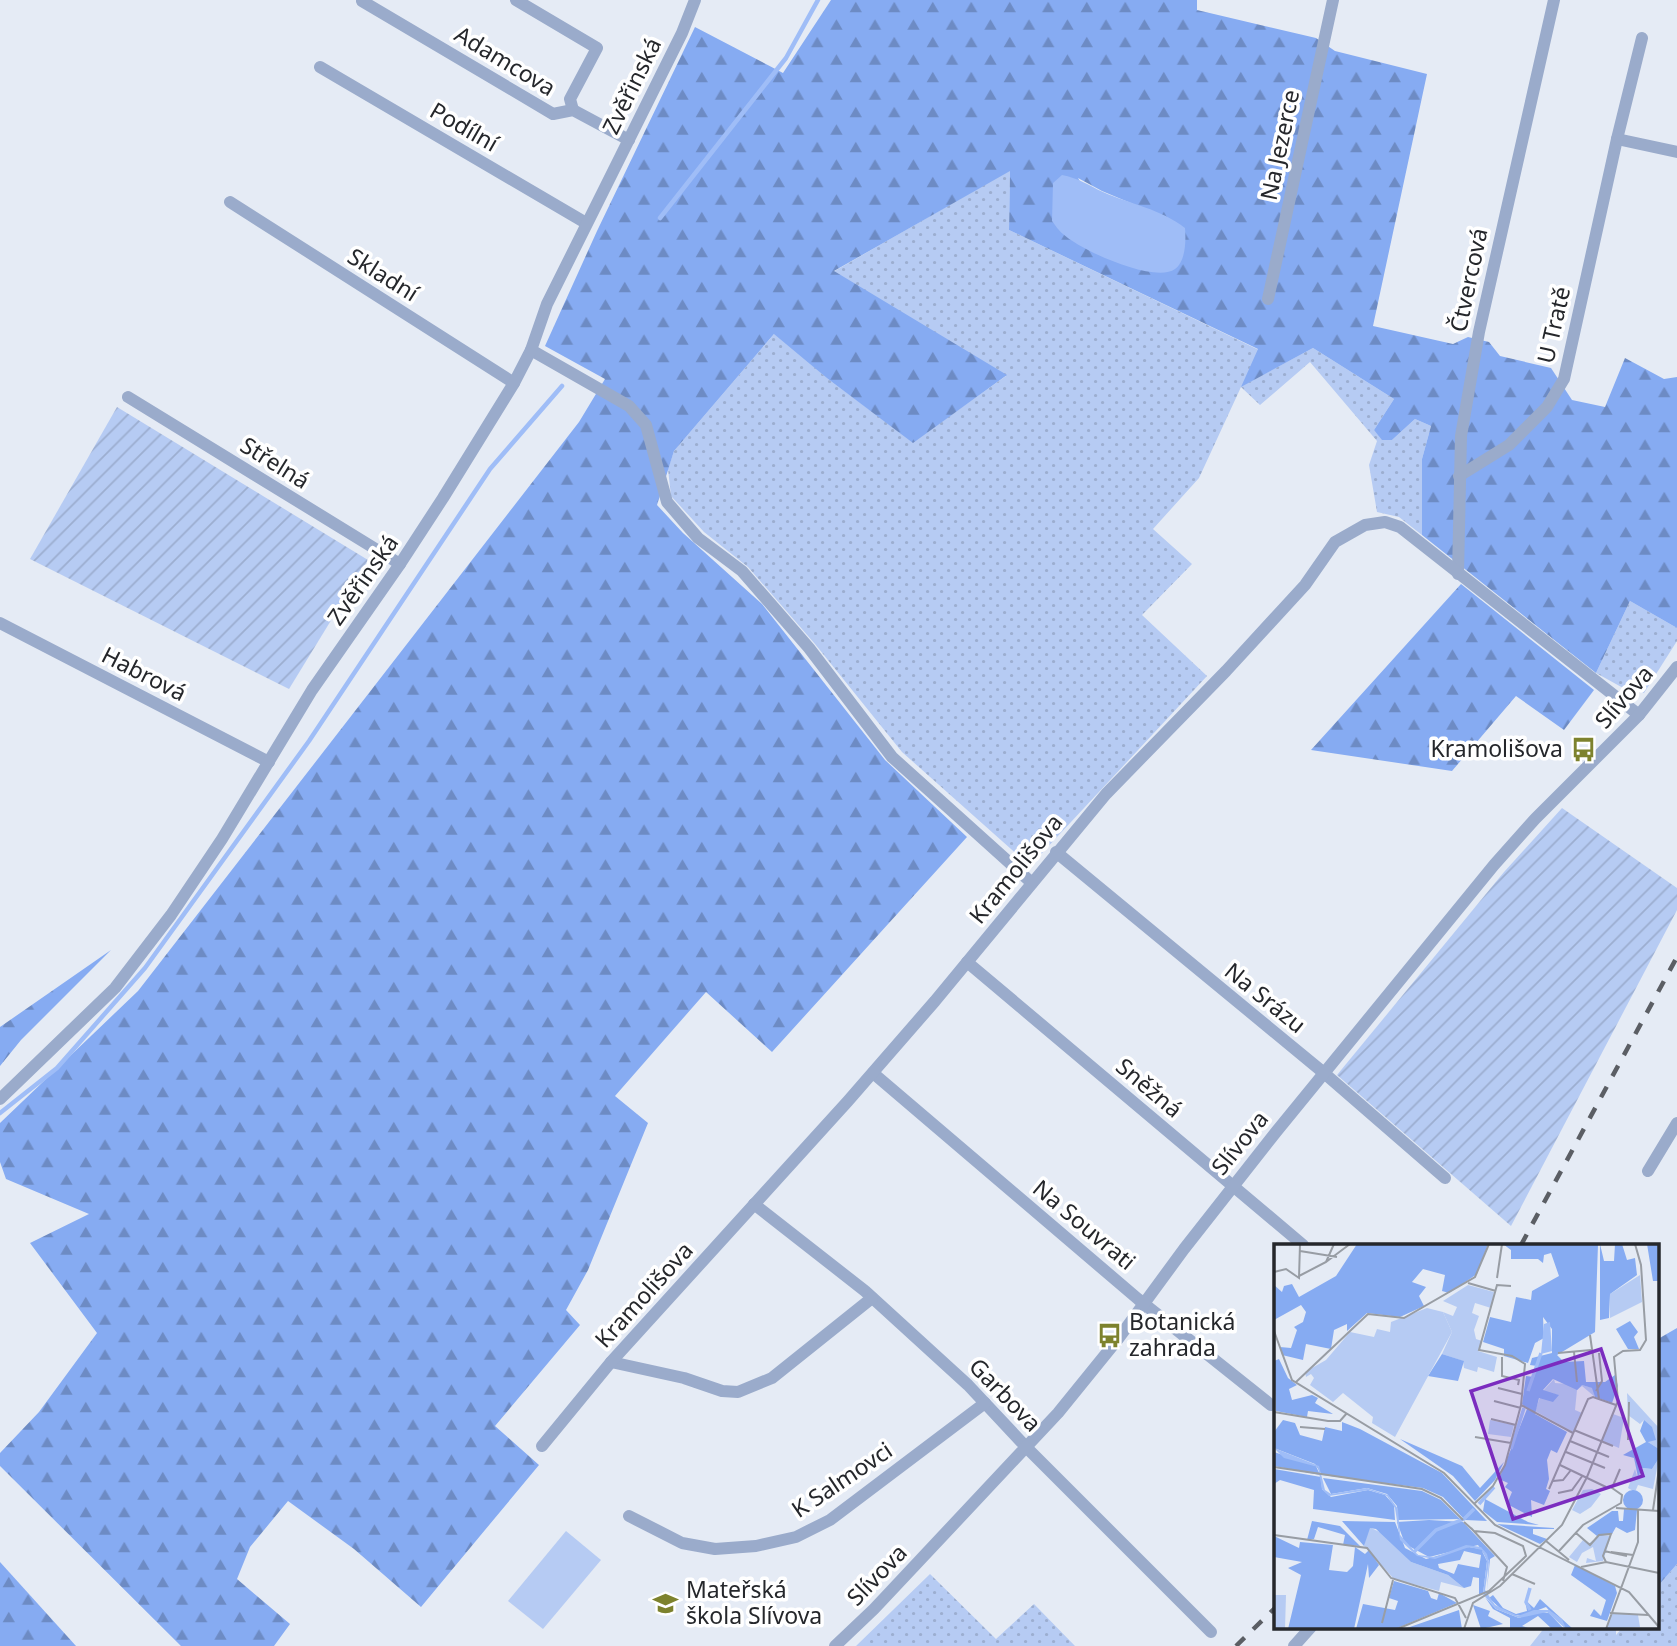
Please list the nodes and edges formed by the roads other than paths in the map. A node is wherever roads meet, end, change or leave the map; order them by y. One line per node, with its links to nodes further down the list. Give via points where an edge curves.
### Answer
1 (516, 0): 8 (street, via 597,48 570,99)
2 (695, 0): 9 (street, Zvěřinská)
3 (1333, 0): 14 (street, Na Jezerce)
4 (1554, 0): 18 (street, Čtvercová, via 1479,331)
5 (362, 1): 8 (street, Adamcova, via 554,114)
6 (1642, 38): 10 (street, U Tratě)
7 (320, 67): 13 (street, Podílní)
8 (573, 110): 9 (street, Adamcova)
9 (629, 139): 13 (street, Zvěřinská)
10 (1617, 139): 11 (street); 18 (street, U Tratě, via 1564,379 1547,407 1509,445)
11 (1677, 152)
12 (230, 202): 16 (street, Skladní)
13 (586, 223): 15 (street, Zvěřinská, via 547,304)
14 (1268, 299)
15 (531, 350): 16 (street, Zvěřinská); 26 (street, via 629,406 646,425 667,502 698,538 742,571 809,648 892,757)
16 (513, 383): 19 (street, Zvěřinská)
17 (128, 397): 19 (street, Střelná)
18 (1459, 476): 20 (street, Čtvercová)
19 (400, 564): 24 (street, Zvěřinská, via 312,690)
20 (1458, 574): 23 (street, Kramolišova); 25 (street, Kramolišova, via 1400,527 1385,522 1365,525 1335,542 1305,585)
21 (0, 623): 24 (street, Habrová)
22 (1677, 667): 23 (street, Slívova)
23 (1639, 715): 29 (street, Slívova, via 1494,865)
24 (269, 762): 30 (street, Zvěřinská, via 171,915 114,988)
25 (1056, 852): 26 (street, Kramolišova); 29 (street, Na Srázu)
26 (1032, 883): 27 (street, Kramolišova)
27 (967, 962): 28 (street, Kramolišova); 34 (street, Sněžná)
28 (873, 1073): 35 (street, Kramolišova); 38 (street, Na Souvrati)
29 (1324, 1073): 33 (street, Na Srázu); 34 (street, Slívova)
30 (0, 1099)
31 (1677, 1123): 32 (street)
32 (1648, 1171)
33 (1445, 1178)
34 (1232, 1186): 36 (street, Sněžná); 38 (street, Slívova)
35 (754, 1204): 37 (street, Garbova); 39 (street, Kramolišova)
36 (1302, 1244)
37 (872, 1298): 39 (street, via 772,1378 738,1392); 40 (street, Garbova)
38 (1143, 1303): 41 (street, Na Souvrati); 43 (street, Slívova)
39 (611, 1362): 42 (street, Kramolišova)
40 (985, 1403): 43 (street, Garbova); 44 (street, K Salmovci, via 830,1520 796,1537 715,1549 682,1544)
41 (1271, 1405)
42 (542, 1446)
43 (1027, 1448): 46 (street, Garbova); 47 (street, Slívova)
44 (629, 1516)
45 (1310, 1628): 48 (street)
46 (1211, 1632)
47 (835, 1646)
48 (1294, 1646)

